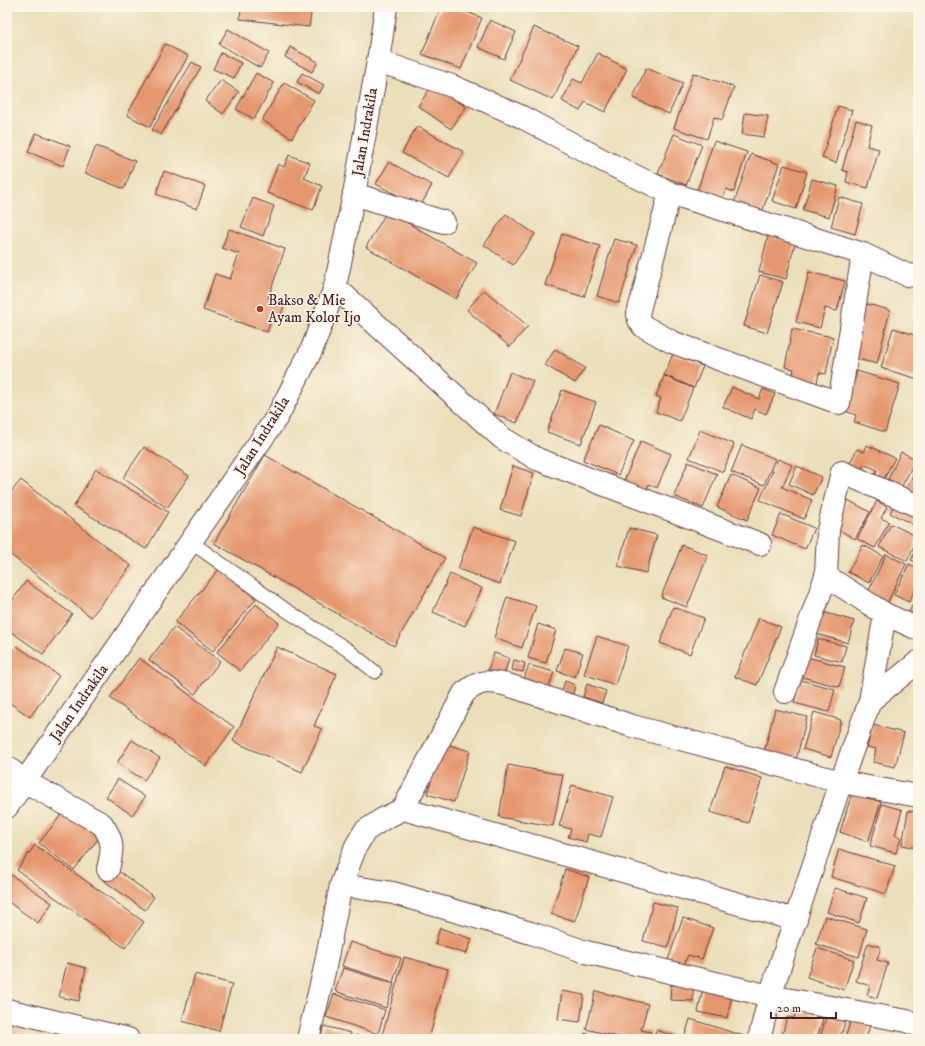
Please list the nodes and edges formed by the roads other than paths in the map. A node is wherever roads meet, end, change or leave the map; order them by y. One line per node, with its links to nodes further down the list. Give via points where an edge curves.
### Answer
1 (386, 7): 2 (street, Jalan Indrakila)
2 (378, 61): 3 (street, via 452,86 515,114); 4 (street, Jalan Indrakila)
3 (670, 193): 6 (street); 6 (street, via 638,314 643,326 672,342 839,403)
4 (354, 194): 5 (street); 8 (street, Jalan Indrakila)
5 (444, 222)
6 (863, 254): 7 (street, via 907,275)
7 (918, 276)
8 (335, 288): 10 (street, Jalan Indrakila, via 312,349 277,417); 11 (street, via 502,438 537,459)
9 (918, 506): 12 (street, via 842,472 828,530)
10 (191, 542): 16 (lane, via 286,610 348,650); 20 (street, Jalan Indrakila)
11 (760, 544)
12 (826, 576): 13 (street); 17 (street)
13 (885, 614): 14 (street); 18 (street)
14 (918, 629)
15 (918, 662): 18 (street)
16 (374, 672)
17 (785, 692)
18 (870, 701): 21 (street)
19 (7, 767): 20 (street)
20 (24, 781): 23 (street, Jalan Indrakila); 25 (street, via 102,824 110,836 112,851)
21 (841, 782): 22 (street); 24 (street, via 632,726 508,685 487,681 475,684 464,693); 27 (street)
22 (918, 796)
23 (7, 807)
24 (403, 809): 26 (street, via 365,831 356,846); 27 (street)
25 (108, 869)
26 (341, 885): 28 (street, via 393,893 531,933 586,952); 32 (street)
27 (796, 920): 28 (street)
28 (770, 996): 30 (street, via 907,1021); 33 (street)
29 (7, 1010): 31 (street)
30 (918, 1026)
31 (128, 1039)
32 (308, 1039)
33 (759, 1039)

